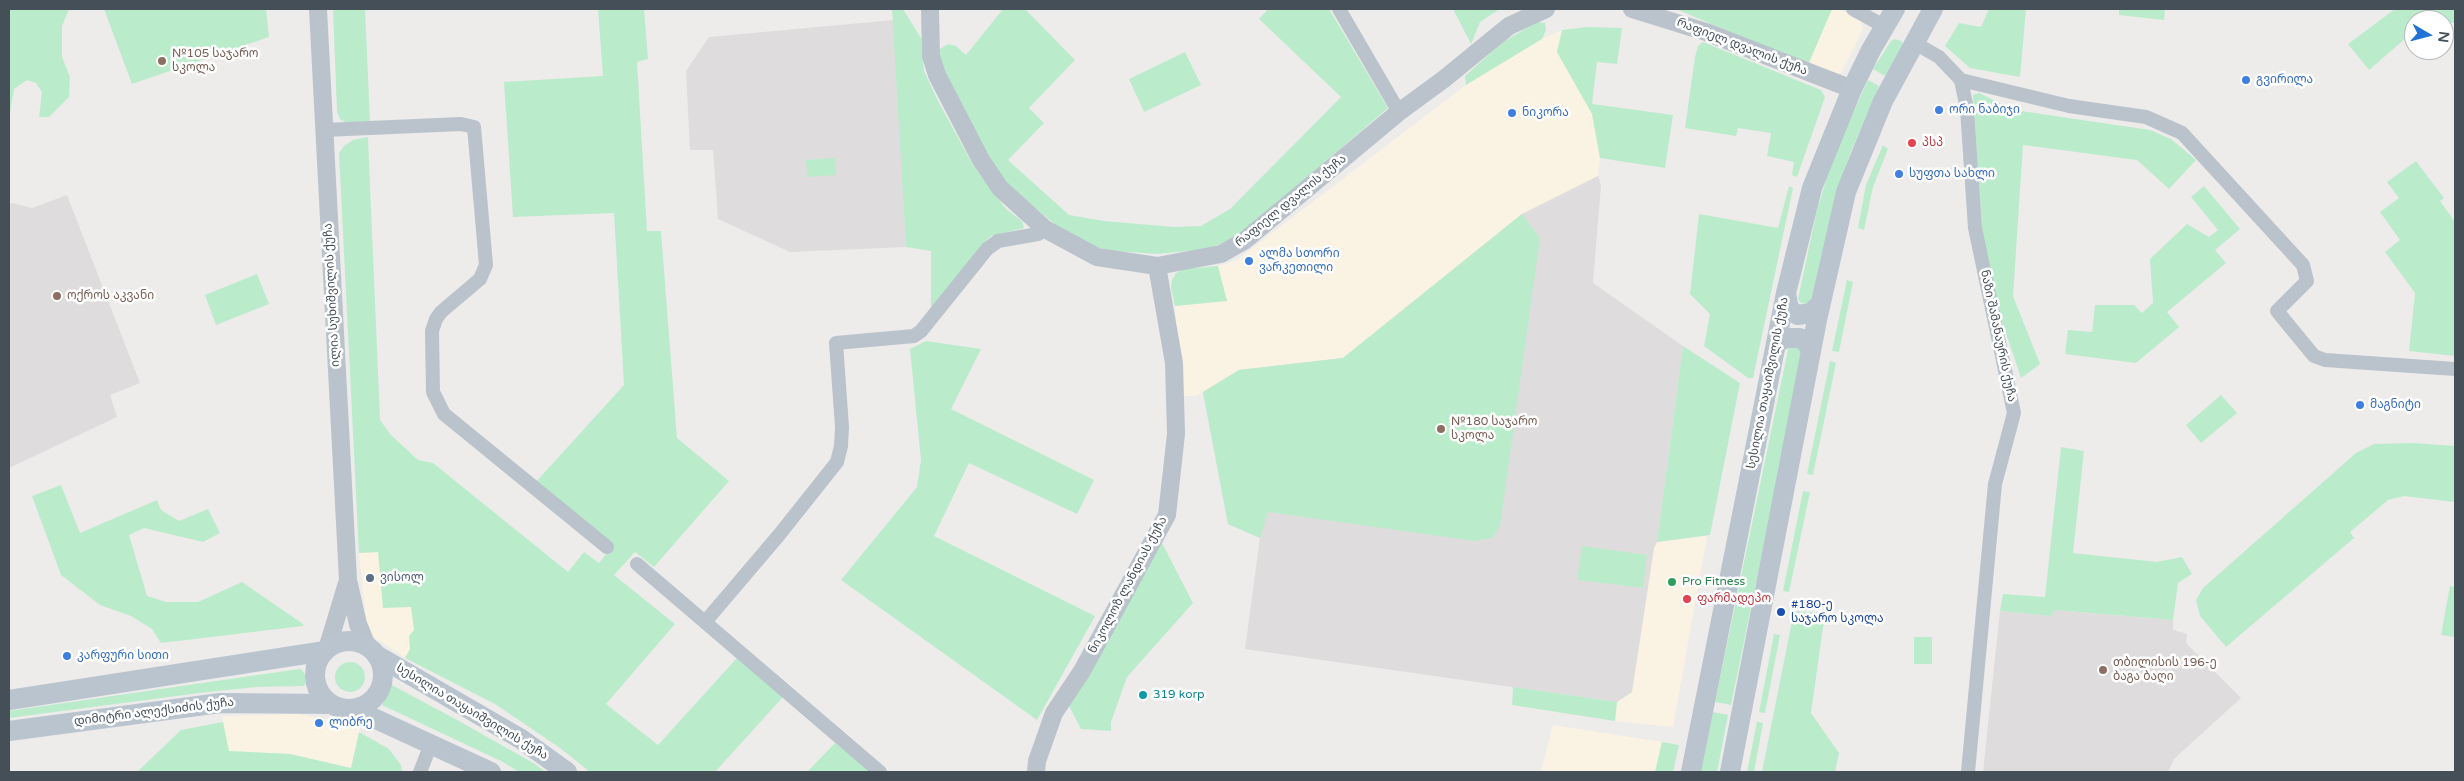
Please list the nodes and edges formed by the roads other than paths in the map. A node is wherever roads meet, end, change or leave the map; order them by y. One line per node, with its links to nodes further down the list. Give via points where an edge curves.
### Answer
1 (318, 9): 15 (street, ილია სუხიშვილის ქუჩა)
2 (930, 9): 16 (street, რაფიელ დვალის ქუჩა, via 931,56 936,75 976,151 1000,188)
3 (1339, 9): 14 (street)
4 (1546, 9): 14 (street, რაფიელ დვალის ქუჩა, via 1509,26)
5 (1632, 9): 13 (street, რაფიელ დვალის ქუჩა, via 1706,32)
6 (1853, 9): 10 (street)
7 (1895, 9): 10 (main road, სესილია თაყაიშვილის ქუჩა)
8 (1902, 9): 9 (main road, via 1906,18 1914,22)
9 (1928, 15): 11 (main road)
10 (1884, 26): 11 (main road); 13 (main road, სესილია თაყაიშვილის ქუჩა)
11 (1913, 42): 12 (street, via 1939,57); 19 (main road, via 1883,101 1846,192)
12 (1961, 80): 22 (street, via 2069,106 2146,117 2182,133 2303,265 2307,282 2278,311 2314,356 2325,360); 41 (street, ნაზი შამანაურის ქუჩა, via 1967,109 1976,228 2014,413 1995,484)
13 (1852, 89): 18 (main road, სესილია თაყაიშვილის ქუჩა, via 1812,188)
14 (1399, 112): 17 (street, რაფიელ დვალის ქუჩა, via 1244,241 1221,254)
15 (324, 130): 23 (street, via 461,124 474,127 486,265 480,279 436,319 432,331 433,392 444,414); 25 (street, ილია სუხიშვილის ქუჩა)
16 (1045, 230): 17 (street, რაფიელ დვალის ქუჩა, via 1097,257); 26 (street, via 998,241 987,249 914,336 836,343 842,427 837,462)
17 (1157, 266): 38 (street, ნიკოლოზ ლანდიას ქუჩა, via 1174,363 1176,434 1167,515 1082,671 1054,713)
18 (1786, 293): 19 (main road, via 1791,311 1798,315 1811,313); 20 (main road, სესილია თაყაიშვილის ქუჩა)
19 (1820, 303): 21 (main road)
20 (1776, 343): 21 (main road, via 1786,338 1800,338); 39 (main road, სესილია თაყაიშვილის ქუჩა)
21 (1811, 351): 40 (main road)
22 (2455, 369)
23 (607, 547)
24 (637, 564): 26 (street)
25 (348, 580): 27 (street, ილია სუხიშვილის ქუჩა); 28 (street, ილია სუხიშვილის ქუჩა, via 358,624)
26 (705, 622): 37 (street)
27 (326, 650): 28 (main road, via 346,641); 29 (main road); 30 (main road, via 318,661 316,685)
28 (372, 651): 31 (main road, via 383,673 382,683 372,700); 36 (main road, სესილია თაყაიშვილის ქუჩა, via 521,739)
29 (9, 700)
30 (331, 704): 31 (main road); 32 (main road, დიმიტრი ალექსიძის ქუჩა, via 220,703)
31 (354, 709): 33 (main road)
32 (9, 731)
33 (431, 744): 34 (street); 35 (main road)
34 (420, 772)
35 (491, 772)
36 (567, 772)
37 (880, 772)
38 (1036, 772)
39 (1691, 772)
40 (1730, 772)
41 (1968, 772)

